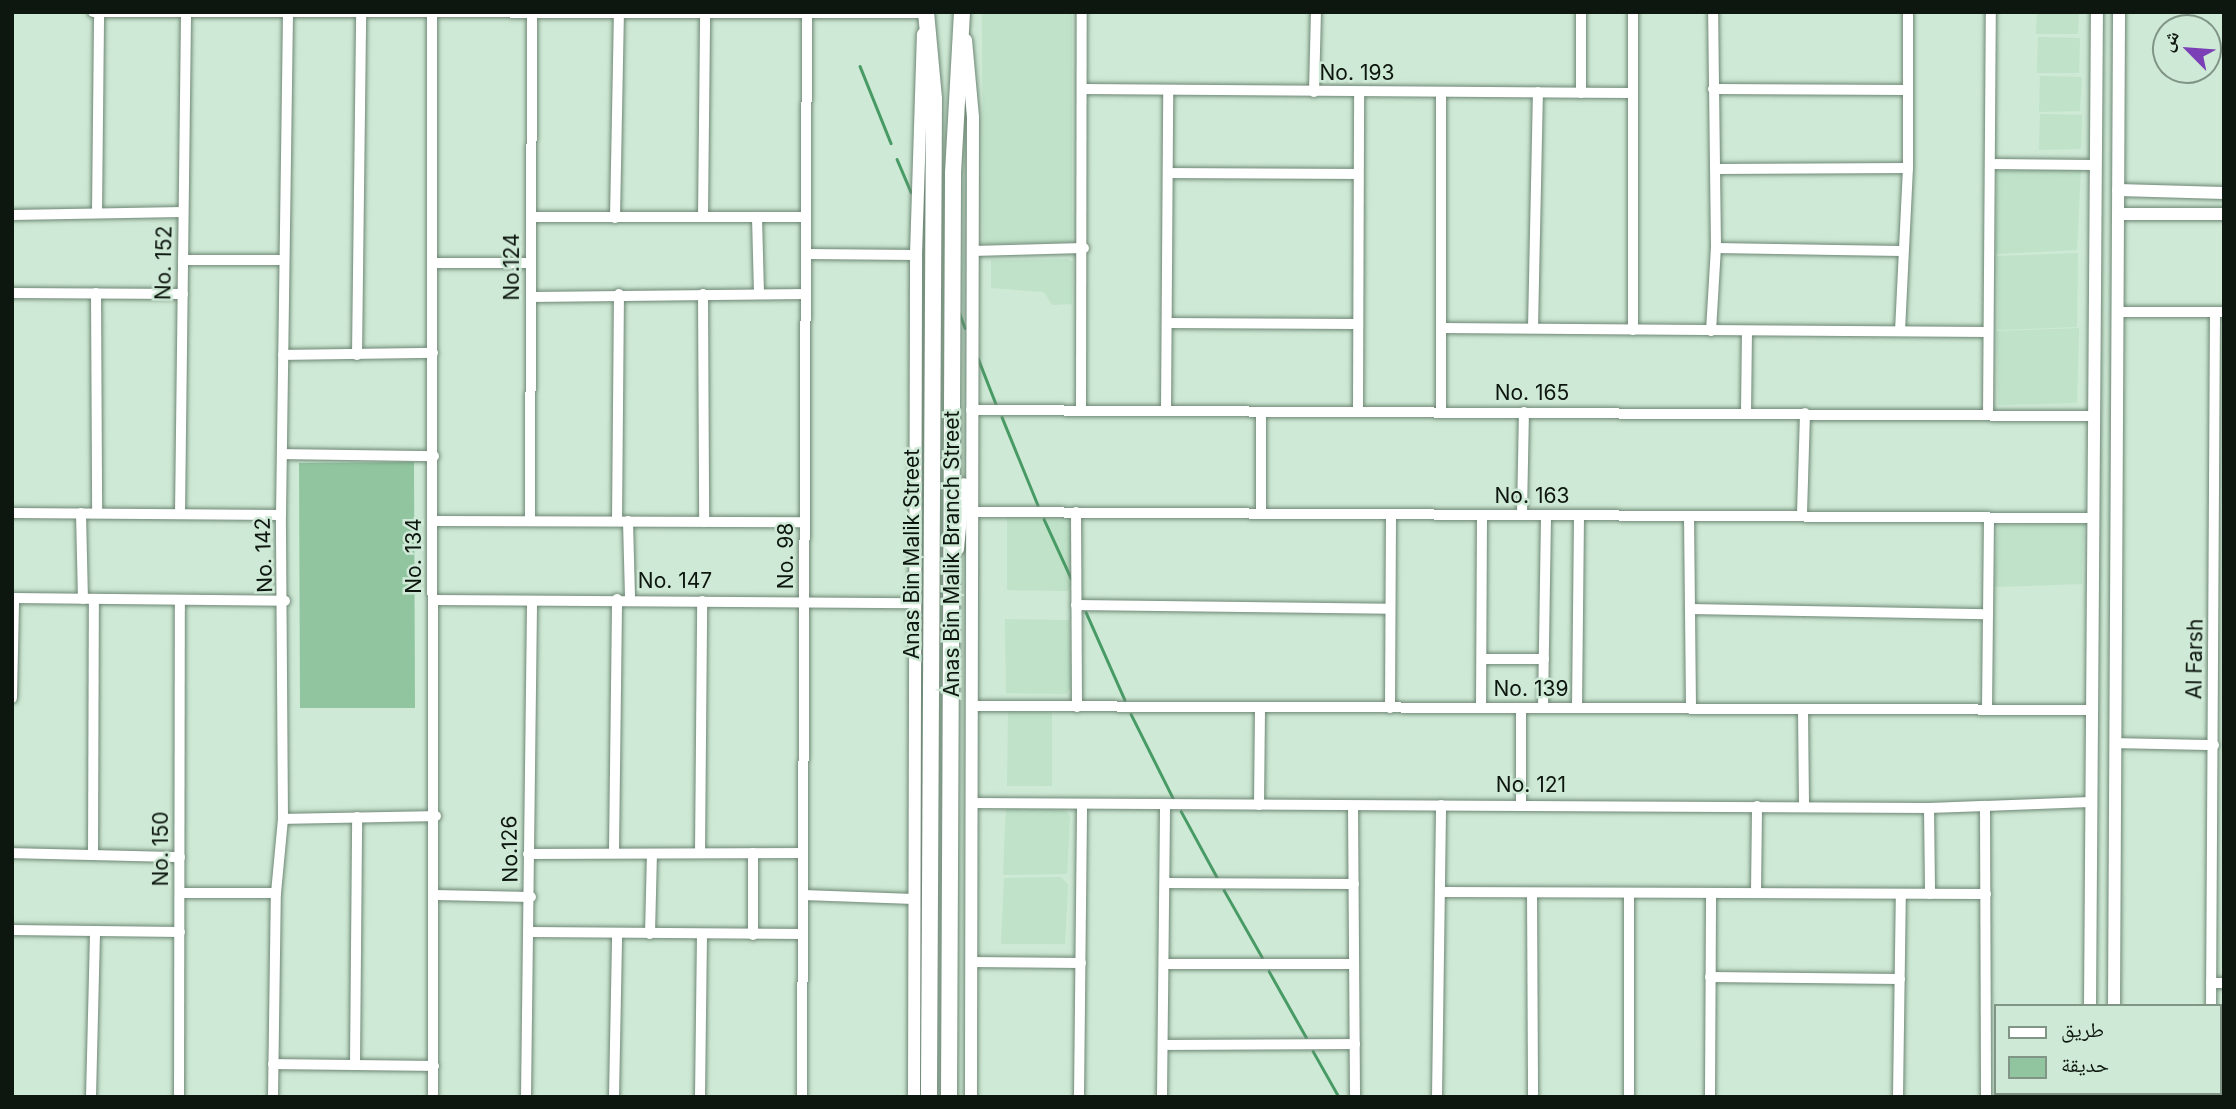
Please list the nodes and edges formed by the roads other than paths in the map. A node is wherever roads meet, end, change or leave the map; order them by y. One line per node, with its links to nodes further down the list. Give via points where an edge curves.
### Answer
1 (93, 12): 2 (street)
2 (99, 12): 13 (street); 43 (street)
3 (963, 12): 55 (street, Anas Bin Malik Branch Street, via 973,117); 134 (main road, Anas Bin Malik Street, via 953,173)
4 (1082, 12): 23 (street)
5 (1316, 12): 27 (street)
6 (1581, 12): 31 (street)
7 (1633, 12): 32 (street)
8 (1713, 12): 24 (street)
9 (1908, 12): 25 (street)
10 (1991, 12): 33 (street)
11 (2097, 12): 34 (street)
12 (2119, 12): 39 (street)
13 (186, 13): 14 (street); 42 (street, No. 152)
14 (288, 13): 15 (street); 60 (street, No. 142)
15 (361, 13): 20 (street); 84 (street)
16 (926, 13): 22 (street); 58 (street, Anas Bin Malik Branch Street, via 918,101); 138 (main road, Anas Bin Malik Street, via 934,99)
17 (532, 14): 18 (street); 20 (street); 48 (street, No.124)
18 (597, 14): 21 (street)
19 (705, 14): 21 (street); 22 (street); 49 (street)
20 (432, 15): 61 (street, No. 134)
21 (619, 15): 52 (street)
22 (807, 15): 51 (street, No. 98)
23 (1082, 89): 26 (street, No. 193); 53 (street)
24 (1713, 89): 25 (street); 36 (street)
25 (1908, 90): 35 (street)
26 (1168, 91): 27 (street, No. 193); 37 (street)
27 (1314, 92): 30 (street, No. 193)
28 (1441, 92): 29 (street, No. 193); 30 (street, No. 193); 75 (street)
29 (1538, 92): 31 (street, No. 193); 76 (street)
30 (1359, 93): 38 (street)
31 (1581, 93): 32 (street, No. 193)
32 (1632, 93): 77 (street)
33 (1990, 164): 34 (street); 80 (street)
34 (2095, 165): 96 (street)
35 (1908, 168): 36 (street); 56 (street)
36 (1716, 169): 54 (street)
37 (1168, 173): 38 (street); 73 (street)
38 (1358, 174): 74 (street)
39 (2118, 190): 40 (street); 44 (street)
40 (2159, 192): 41 (street); 45 (street, via 2138,205)
41 (2224, 192)
42 (183, 212): 43 (street); 59 (street, No. 152)
43 (97, 214): 47 (street)
44 (2118, 214): 45 (street); 71 (street)
45 (2158, 214): 46 (street)
46 (2224, 214)
47 (12, 215)
48 (531, 217): 52 (street); 62 (street, No.124)
49 (703, 217): 50 (street); 52 (street)
50 (757, 217): 51 (street); 67 (street)
51 (806, 217): 57 (street, No. 98)
52 (615, 218)
53 (1084, 248): 55 (street); 87 (street)
54 (1716, 248): 56 (street); 78 (street)
55 (972, 251): 86 (street, Anas Bin Malik Branch Street)
56 (1902, 251): 79 (street)
57 (806, 254): 58 (street); 68 (street, No. 98)
58 (915, 255): 85 (street, Anas Bin Malik Branch Street)
59 (183, 260): 60 (street); 65 (street, No. 152)
60 (284, 260): 83 (street, No. 142)
61 (435, 262): 62 (street); 82 (street, No. 134)
62 (531, 263): 70 (street, No.124)
63 (12, 293): 64 (street)
64 (96, 293): 65 (street); 103 (street)
65 (183, 294): 105 (street, No. 152)
66 (703, 294): 67 (street); 69 (street); 119 (street)
67 (759, 294): 68 (street)
68 (806, 294): 120 (street, No. 98)
69 (619, 295): 70 (street); 117 (street)
70 (531, 297): 116 (street, No.124)
71 (2118, 312): 72 (street); 156 (street)
72 (2220, 312): 121 (street, Al Farsh)
73 (1167, 323): 74 (street); 88 (street)
74 (1356, 324): 91 (street)
75 (1441, 328): 76 (street); 89 (street)
76 (1533, 328): 77 (street)
77 (1633, 330): 78 (street)
78 (1711, 331): 81 (street)
79 (1900, 331): 80 (street); 81 (street)
80 (1989, 331): 95 (street)
81 (1747, 332): 93 (street)
82 (433, 353): 84 (street); 98 (street, No. 134)
83 (283, 355): 84 (street); 97 (street, No. 142)
84 (357, 355)
85 (915, 379): 132 (street, Anas Bin Malik Branch Street); 138 (street)
86 (971, 410): 87 (street, No. 165); 99 (street, Anas Bin Malik Branch Street); 134 (street)
87 (1081, 411): 88 (street, No. 165)
88 (1166, 411): 90 (street, No. 165)
89 (1441, 411): 91 (street, No. 165); 92 (street, No. 165)
90 (1261, 412): 91 (street, No. 165); 104 (street)
91 (1358, 412)
92 (1524, 412): 93 (street, No. 165); 109 (street)
93 (1746, 413): 94 (street, No. 165)
94 (1805, 413): 95 (street, No. 165); 110 (street)
95 (1988, 415): 96 (street, No. 165)
96 (2093, 416): 115 (street)
97 (282, 454): 98 (street); 106 (street, No. 142)
98 (435, 456): 118 (street, No. 134)
99 (971, 512): 100 (street, No. 163); 143 (street, Anas Bin Malik Branch Street)
100 (1076, 512): 104 (street, No. 163); 133 (street)
101 (12, 513): 102 (street)
102 (81, 513): 103 (street); 123 (street)
103 (97, 513): 105 (street)
104 (1261, 513): 107 (street, No. 163)
105 (180, 514): 106 (street)
106 (281, 514): 128 (street, No. 142)
107 (1391, 514): 108 (street, No. 163); 135 (street)
108 (1482, 514): 109 (street, No. 163); 139 (street)
109 (1522, 514): 111 (street, No. 163)
110 (1802, 514): 113 (street, No. 163); 114 (street, No. 163)
111 (1546, 515): 112 (street, No. 163); 140 (street)
112 (1579, 515): 113 (street, No. 163); 149 (street)
113 (1689, 516): 136 (street)
114 (1989, 517): 115 (street, No. 163); 137 (street)
115 (2092, 518): 154 (street)
116 (530, 520): 117 (street); 118 (street)
117 (622, 521): 119 (street); 126 (street)
118 (433, 522): 125 (street, No. 134)
119 (704, 522): 120 (street)
120 (805, 522): 131 (street, No. 98)
121 (2220, 592): 141 (street, Al Farsh)
122 (13, 598): 123 (street); 142 (street)
123 (88, 599): 127 (street); 180 (street)
124 (617, 599): 126 (street, No. 147); 129 (street, No. 147); 173 (street)
125 (434, 600): 129 (street, No. 147); 170 (street, No. 134)
126 (630, 600): 130 (street, No. 147)
127 (180, 601): 128 (street); 181 (street, No. 150)
128 (285, 601): 172 (street, No. 142)
129 (532, 601): 178 (street, No.126)
130 (702, 601): 131 (street, No. 147); 175 (street)
131 (805, 601): 132 (street, No. 147); 177 (street, No. 98)
132 (915, 603): 197 (street, Anas Bin Malik Branch Street)
133 (1076, 606): 135 (street); 144 (street)
134 (952, 609): 234 (main road, Anas Bin Malik Street)
135 (1390, 609): 146 (street)
136 (1690, 609): 137 (street); 151 (street)
137 (1987, 614): 153 (street)
138 (933, 622): 233 (main road, Anas Bin Malik Street)
139 (1482, 659): 140 (street); 147 (street)
140 (1544, 659): 148 (street)
141 (2219, 665): 155 (street, Al Farsh)
142 (12, 698)
143 (971, 706): 144 (street, No. 139); 159 (street, Anas Bin Malik Branch Street)
144 (1077, 706): 145 (street, No. 139)
145 (1259, 707): 146 (street, No. 139); 165 (street)
146 (1390, 708): 147 (street, No. 139)
147 (1481, 708): 150 (street, No. 139)
148 (1543, 708): 149 (street, No. 139); 150 (street, No. 139)
149 (1577, 708): 151 (street, No. 139)
150 (1521, 709): 162 (street)
151 (1690, 709): 152 (street, No. 139)
152 (1803, 709): 153 (street, No. 139); 164 (street)
153 (1987, 710): 154 (street, No. 139)
154 (2091, 710): 158 (street)
155 (2219, 722): 157 (street, Al Farsh)
156 (2116, 743): 157 (street); 216 (street)
157 (2214, 745): 213 (street, Al Farsh)
158 (2090, 802): 168 (street, No. 121); 215 (street)
159 (971, 803): 160 (street, No. 121); 207 (street, Anas Bin Malik Branch Street)
160 (1082, 804): 161 (street, No. 121); 208 (street)
161 (1166, 804): 165 (street, No. 121); 182 (street)
162 (1521, 804): 163 (street, No. 121); 167 (street, No. 121)
163 (1441, 805): 166 (street, No. 121); 184 (street)
164 (1804, 805): 167 (street, No. 121); 169 (street, No. 121)
165 (1259, 806): 166 (street, No. 121)
166 (1353, 806): 183 (street)
167 (1757, 806): 185 (street)
168 (1985, 807): 169 (street, No. 121); 193 (street)
169 (1929, 808): 192 (street)
170 (436, 816): 171 (street); 194 (street, No. 134)
171 (357, 817): 172 (street); 222 (street)
172 (283, 819): 187 (street, No. 142)
173 (614, 851): 178 (street); 179 (street)
174 (12, 853): 180 (street)
175 (700, 853): 176 (street); 179 (street)
176 (753, 853): 177 (street); 206 (street)
177 (803, 853): 195 (street, No. 98)
178 (527, 854): 196 (street, No.126)
179 (652, 854): 203 (street)
180 (93, 855): 181 (street)
181 (180, 857): 186 (street, No. 150)
182 (1165, 883): 183 (street); 209 (street)
183 (1354, 884): 210 (street)
184 (1440, 892): 188 (street); 239 (street)
185 (1756, 892): 190 (street); 191 (street)
186 (180, 893): 187 (street); 200 (street, No. 150)
187 (276, 893): 221 (street, No. 142)
188 (1532, 893): 189 (street); 240 (street)
189 (1629, 893): 190 (street); 241 (street)
190 (1711, 894): 211 (street)
191 (1900, 894): 192 (street); 212 (street)
192 (1930, 894): 193 (street)
193 (1986, 894): 220 (street)
194 (435, 895): 196 (street); 223 (street, No. 134)
195 (803, 895): 197 (street); 204 (street, No. 98)
196 (531, 897): 201 (street, No.126)
197 (914, 899): 232 (street, Anas Bin Malik Branch Street)
198 (12, 930): 199 (street)
199 (95, 931): 200 (street); 224 (street)
200 (180, 932): 225 (street, No. 150)
201 (530, 932): 202 (street); 228 (street, No.126)
202 (617, 934): 203 (street); 229 (street)
203 (650, 934): 205 (street)
204 (803, 934): 206 (street); 231 (street, No. 98)
205 (702, 935): 206 (street); 230 (street)
206 (752, 935)
207 (971, 962): 208 (street); 235 (street, Anas Bin Malik Branch Street)
208 (1081, 963): 236 (street)
209 (1164, 964): 210 (street); 219 (street)
210 (1354, 964): 218 (street)
211 (1710, 977): 212 (street); 242 (street)
212 (1900, 979): 243 (street)
213 (2211, 982): 214 (street); 217 (street, Al Farsh)
214 (2224, 983)
215 (2090, 1004)
216 (2114, 1004)
217 (2211, 1004)
218 (1354, 1044): 219 (street); 238 (street)
219 (1163, 1045): 237 (street)
220 (1991, 1052): 244 (street)
221 (273, 1064): 222 (street); 226 (street, No. 142)
222 (355, 1065): 223 (street)
223 (433, 1066): 227 (street, No. 134)
224 (92, 1097)
225 (179, 1097)
226 (272, 1097)
227 (433, 1097)
228 (526, 1097)
229 (614, 1097)
230 (700, 1097)
231 (802, 1097)
232 (914, 1097)
233 (929, 1097)
234 (949, 1097)
235 (971, 1097)
236 (1079, 1097)
237 (1163, 1097)
238 (1355, 1097)
239 (1437, 1097)
240 (1532, 1097)
241 (1629, 1097)
242 (1710, 1097)
243 (1898, 1097)
244 (1986, 1097)

